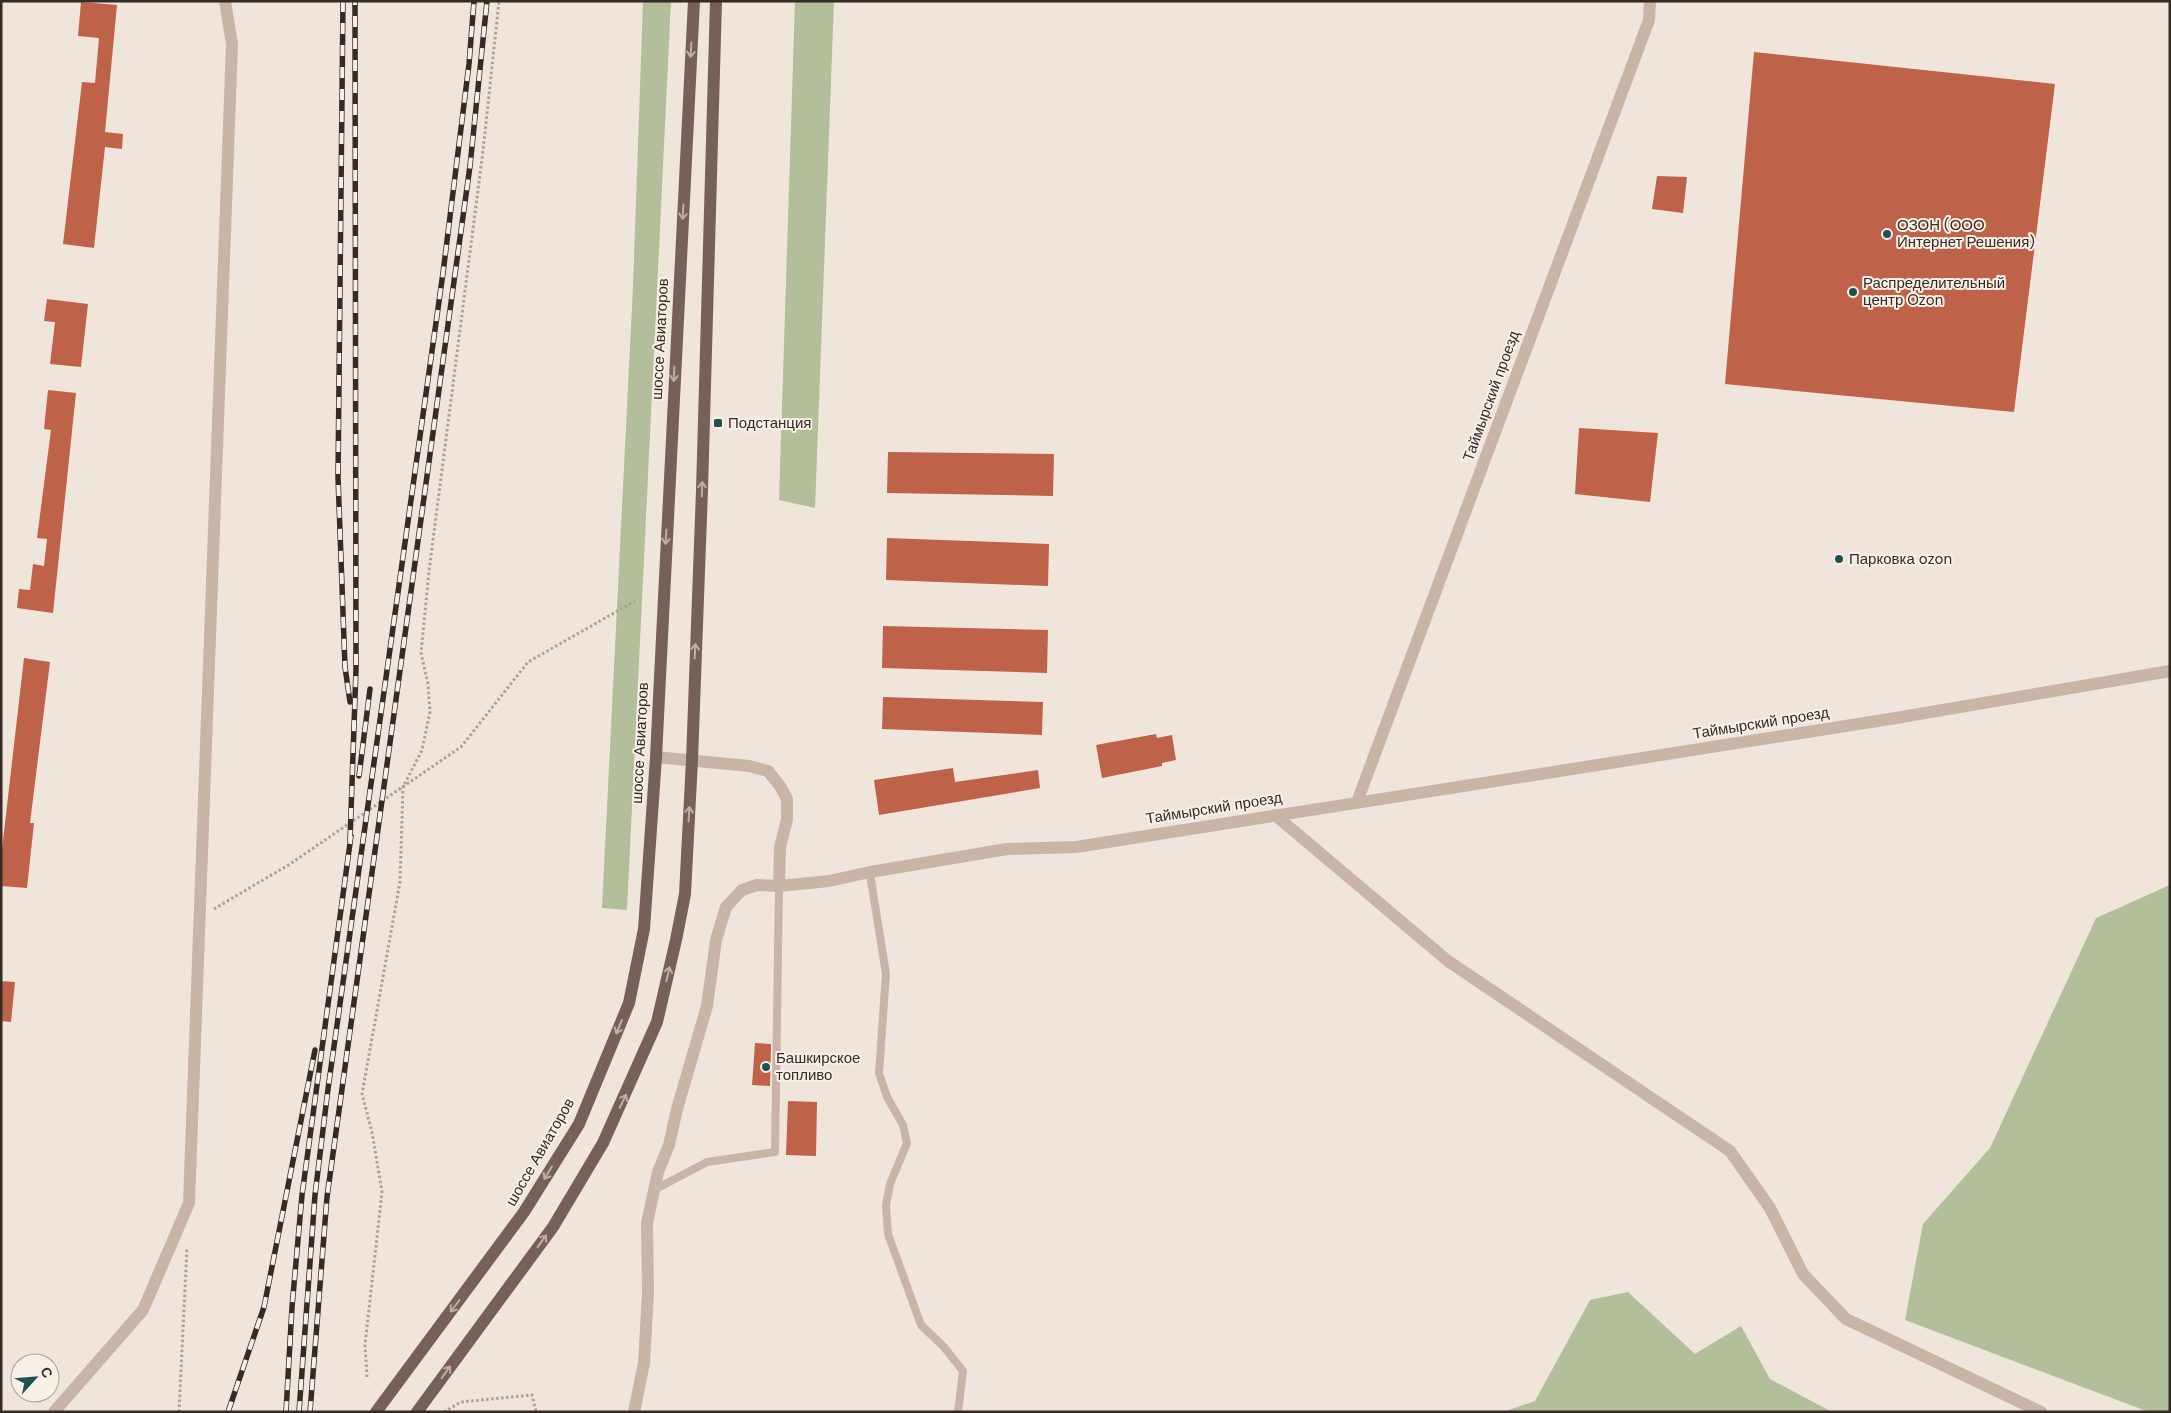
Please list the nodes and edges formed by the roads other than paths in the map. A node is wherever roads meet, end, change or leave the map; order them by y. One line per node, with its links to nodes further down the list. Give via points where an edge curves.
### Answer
1 (225, 1): 13 (street, via 232,44 190,1203 143,1310)
2 (694, 1): 6 (main road, шоссе Авиаторов, one-way to 6)
3 (716, 1): 7 (main road, one-way to 3)
4 (1650, 1): 8 (street, Таймырский проезд, via 1649,20)
5 (2170, 671): 8 (street, Таймырский проезд, via 1890,719)
6 (656, 757): 7 (street); 14 (main road, шоссе Авиаторов, one-way to 14, via 644,929 628,1004 579,1124 524,1212)
7 (692, 760): 11 (street, via 758,769 768,772 780,786 787,799 787,820 780,847); 15 (main road, one-way to 7, via 553,1227 603,1143 650,1039 657,1022 685,894)
8 (1357, 802): 9 (street, Таймырский проезд)
9 (1275, 815): 11 (street, Таймырский проезд, via 1076,847 1007,849 829,881); 18 (street, via 1448,961 1730,1151 1770,1208 1802,1274 1846,1320)
10 (871, 880): 17 (lane, via 886,974 880,1073 887,1098 903,1125 907,1143 890,1184 886,1205 888,1234 921,1326 963,1371)
11 (779, 886): 12 (street, Таймырский проезд, via 757,885 742,890 726,908 716,940 707,1006); 12 (lane, via 775,1152 707,1162)
12 (654, 1190): 16 (street, Таймырский проезд, via 647,1223 644,1363)
13 (54, 1412)
14 (376, 1412)
15 (418, 1412)
16 (634, 1412)
17 (958, 1412)
18 (2040, 1412)

